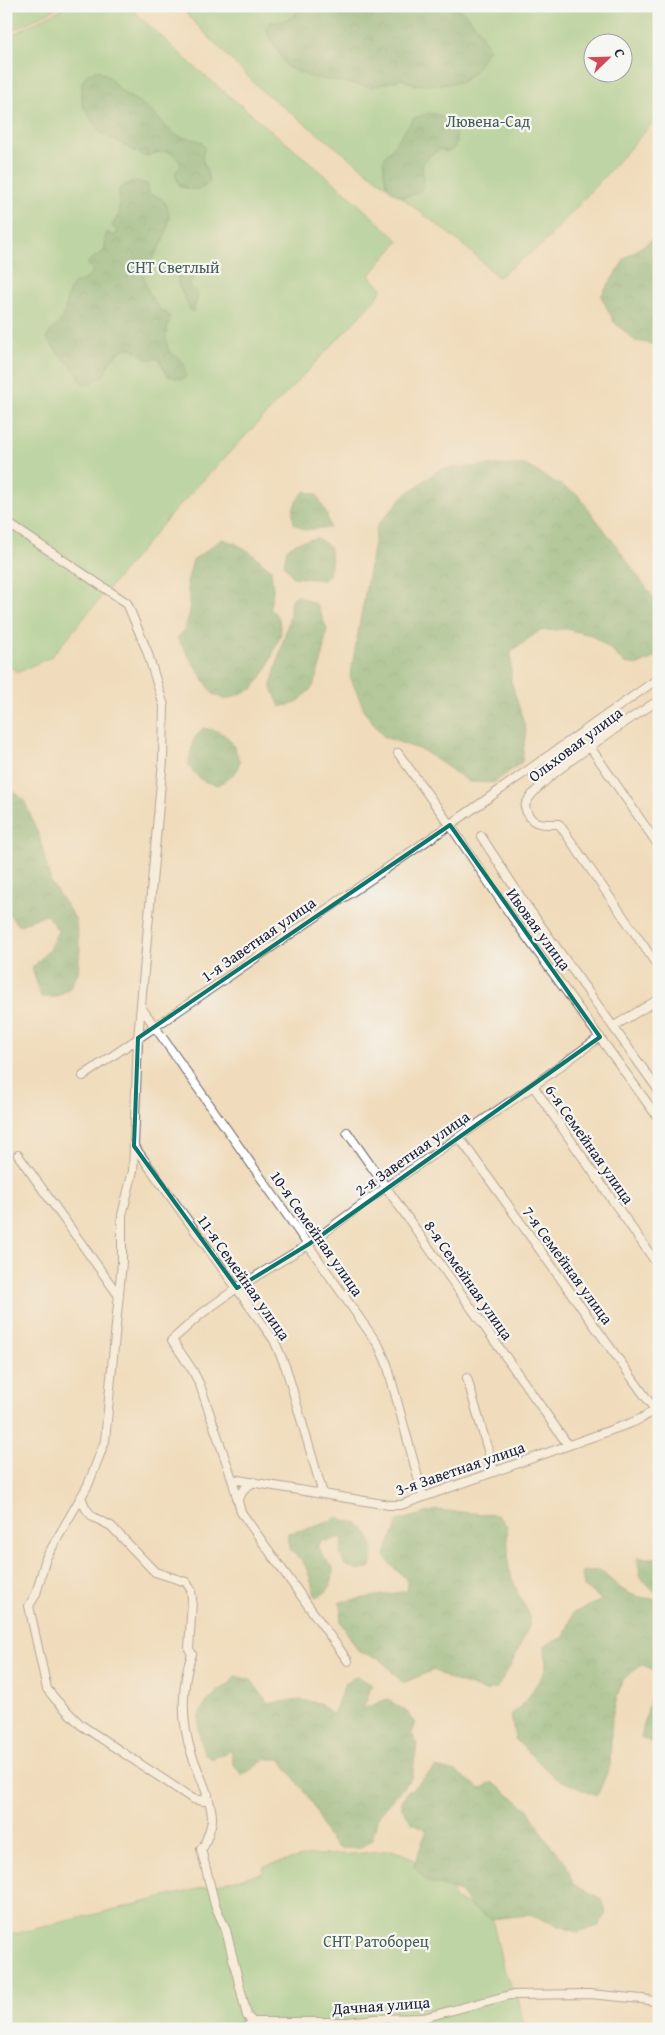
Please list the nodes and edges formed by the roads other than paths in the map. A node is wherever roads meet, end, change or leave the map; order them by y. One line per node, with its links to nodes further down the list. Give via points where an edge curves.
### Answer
1 (6, 522): 11 (street, via 127,603 147,651 164,706 163,760)
2 (659, 678): 6 (street, 1-я Заветная улица)
3 (659, 700): 4 (street, Ольховая улица)
4 (590, 747): 8 (street); 9 (street, Ольховая улица, via 544,783 526,802 527,813 535,823 559,824)
5 (398, 753): 6 (street, Ивовая улица)
6 (450, 825): 13 (street, 1-я Заветная улица); 14 (street, Ивовая улица)
7 (481, 836): 12 (street, Ивовая улица, via 524,902)
8 (659, 846)
9 (659, 968)
10 (659, 999): 12 (street)
11 (141, 1007): 13 (street, 10-я Семейная улица); 15 (street)
12 (614, 1026): 18 (street, Ивовая улица)
13 (154, 1028): 15 (street, 1-я Заветная улица); 25 (street, 10-я Семейная улица)
14 (600, 1037): 17 (street, 2-я Заветная улица); 19 (street, Ивовая улица)
15 (138, 1038): 16 (street, 1-я Заветная улица); 22 (street)
16 (83, 1076)
17 (533, 1086): 21 (street, 2-я Заветная улица); 26 (street, 6-я Семейная улица)
18 (659, 1091)
19 (659, 1119)
20 (347, 1132): 24 (street, 8-я Семейная улица)
21 (459, 1137): 24 (street, 2-я Заветная улица); 30 (street, 7-я Семейная улица)
22 (134, 1146): 27 (street, 11-я Семейная улица); 28 (street, via 133,1171 122,1215)
23 (18, 1155): 28 (street)
24 (386, 1187): 25 (street, 2-я Заветная улица); 31 (street, 8-я Семейная улица)
25 (308, 1244): 27 (street, 2-я Заветная улица); 36 (street, 10-я Семейная улица, via 380,1346)
26 (659, 1267)
27 (237, 1288): 33 (street, 2-я Заветная улица, via 172,1340 200,1385); 35 (street, 11-я Семейная улица, via 274,1340 283,1359)
28 (119, 1296): 37 (street, via 105,1441)
29 (467, 1378): 32 (street)
30 (657, 1408): 31 (street, 3-я Заветная улица, via 639,1419)
31 (568, 1445): 32 (street, 3-я Заветная улица)
32 (494, 1471): 36 (street, 3-я Заветная улица)
33 (232, 1479): 34 (street, 3-я Заветная улица); 38 (street)
34 (254, 1482): 35 (street, 3-я Заветная улица); 38 (street, via 242,1491)
35 (323, 1494): 36 (street, 3-я Заветная улица, via 389,1505 401,1505)
36 (423, 1496)
37 (81, 1497): 40 (street, via 93,1517 111,1526 155,1572 186,1582 191,1590 189,1648 192,1654 187,1667 183,1720 191,1752); 40 (street, via 46,1558 36,1594 29,1606 47,1689 81,1726 118,1751 193,1799 204,1801)
38 (237, 1500): 39 (street, via 248,1522)
39 (348, 1661)
40 (208, 1794): 42 (street, via 212,1818 201,1849 215,1905 226,1930 247,2016)
41 (659, 2002): 42 (street, Дачная улица, via 590,1994 510,1995 422,2018)
42 (253, 2022): 43 (street)
43 (244, 2029)

